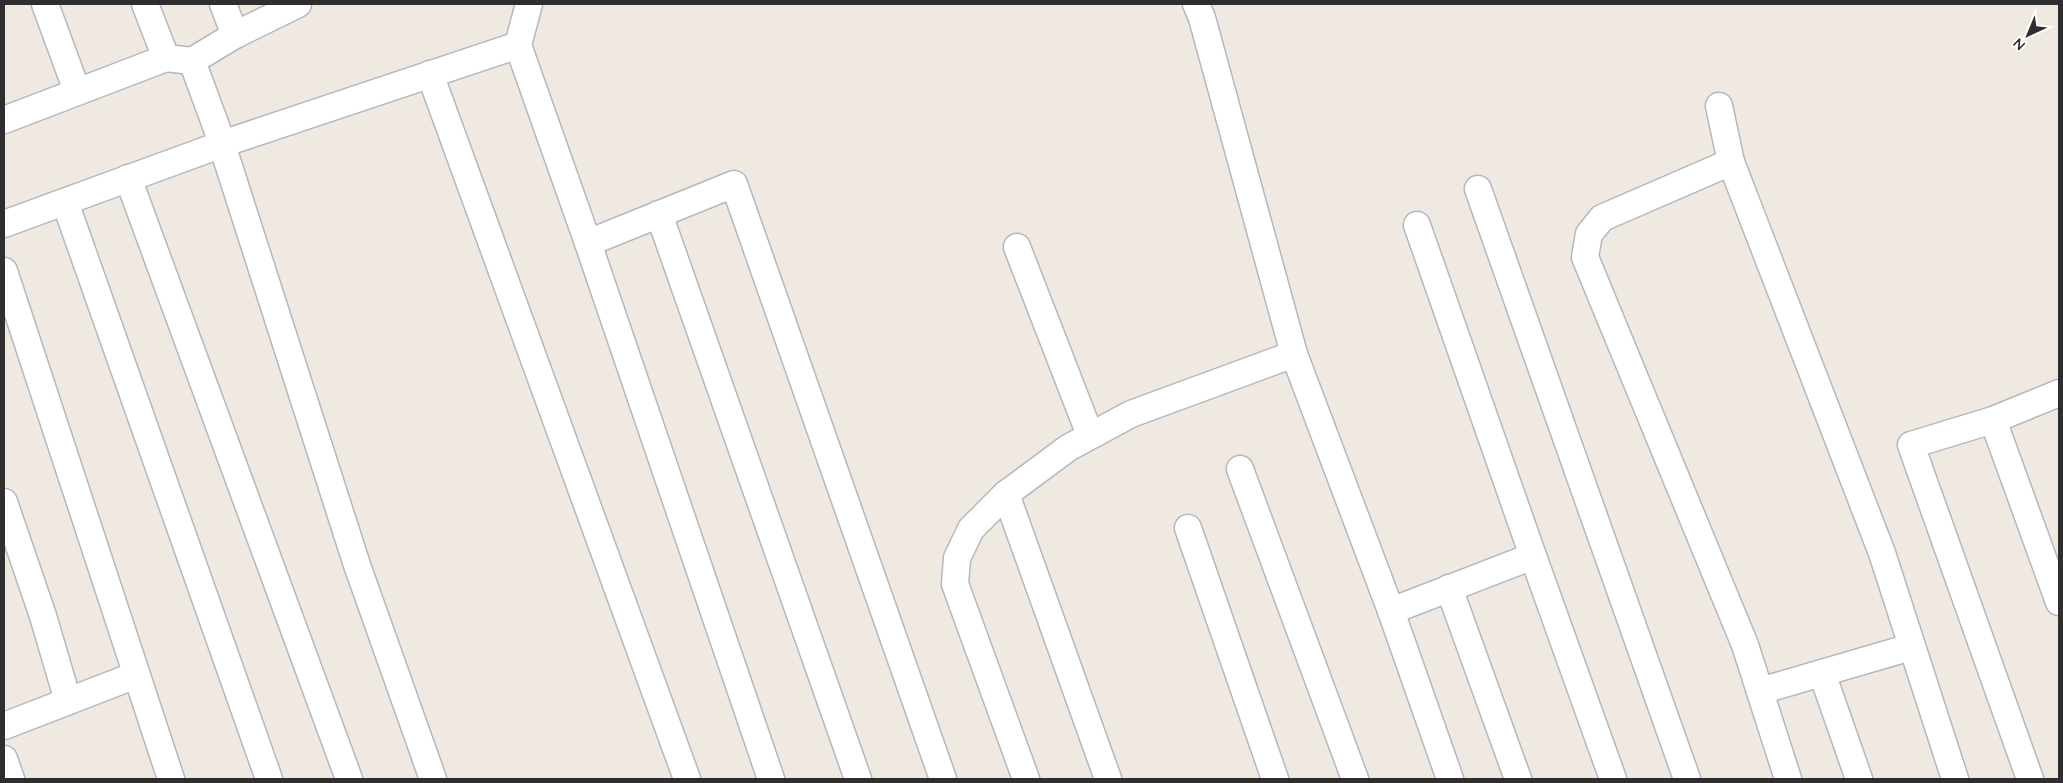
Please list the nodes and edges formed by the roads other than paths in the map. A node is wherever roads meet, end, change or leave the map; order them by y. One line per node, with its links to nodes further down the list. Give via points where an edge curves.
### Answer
1 (45, 4): 12 (street)
2 (145, 4): 9 (street)
3 (223, 4): 7 (street)
4 (298, 4): 7 (street)
5 (529, 4): 8 (street)
6 (1196, 4): 26 (street)
7 (235, 35): 10 (street)
8 (518, 45): 11 (street); 23 (street)
9 (166, 58): 10 (street); 12 (street)
10 (192, 61): 15 (street)
11 (430, 74): 15 (street); 50 (street)
12 (76, 92): 14 (street)
13 (1719, 106): 16 (street)
14 (5, 114)
15 (221, 144): 17 (street); 49 (street, via 357,565)
16 (1731, 162): 38 (street, via 1882,554); 41 (street, via 1602,218 1589,234 1585,257)
17 (128, 178): 19 (street); 48 (street)
18 (1478, 189): 61 (street)
19 (65, 202): 21 (street); 47 (street)
20 (659, 214): 23 (street); 52 (street); 53 (street, via 734,184)
21 (4, 224)
22 (1417, 225): 34 (street)
23 (588, 243): 51 (street)
24 (1017, 247): 29 (street)
25 (4, 271): 40 (street)
26 (1294, 354): 29 (street, via 1131,414); 37 (street)
27 (2059, 393): 28 (street)
28 (1993, 420): 36 (street); 65 (street, via 1911,445)
29 (1090, 434): 31 (street)
30 (1240, 469): 57 (street)
31 (1006, 494): 54 (street, via 971,529 957,558 956,584); 55 (street)
32 (4, 502): 42 (street)
33 (1188, 528): 56 (street)
34 (1533, 556): 35 (street); 60 (street)
35 (1449, 588): 37 (street); 59 (street)
36 (2059, 602)
37 (1391, 611): 58 (street)
38 (1912, 647): 39 (street); 64 (street)
39 (1822, 673): 41 (street); 63 (street)
40 (136, 675): 42 (street); 46 (street)
41 (1760, 691): 62 (street)
42 (68, 701): 43 (street)
43 (4, 726)
44 (4, 759): 45 (street)
45 (11, 779)
46 (171, 779)
47 (270, 779)
48 (348, 779)
49 (433, 779)
50 (687, 779)
51 (771, 779)
52 (858, 779)
53 (943, 779)
54 (1026, 779)
55 (1108, 779)
56 (1275, 779)
57 (1355, 779)
58 (1450, 779)
59 (1518, 779)
60 (1613, 779)
61 (1687, 779)
62 (1788, 779)
63 (1859, 779)
64 (1955, 779)
65 (2030, 779)

